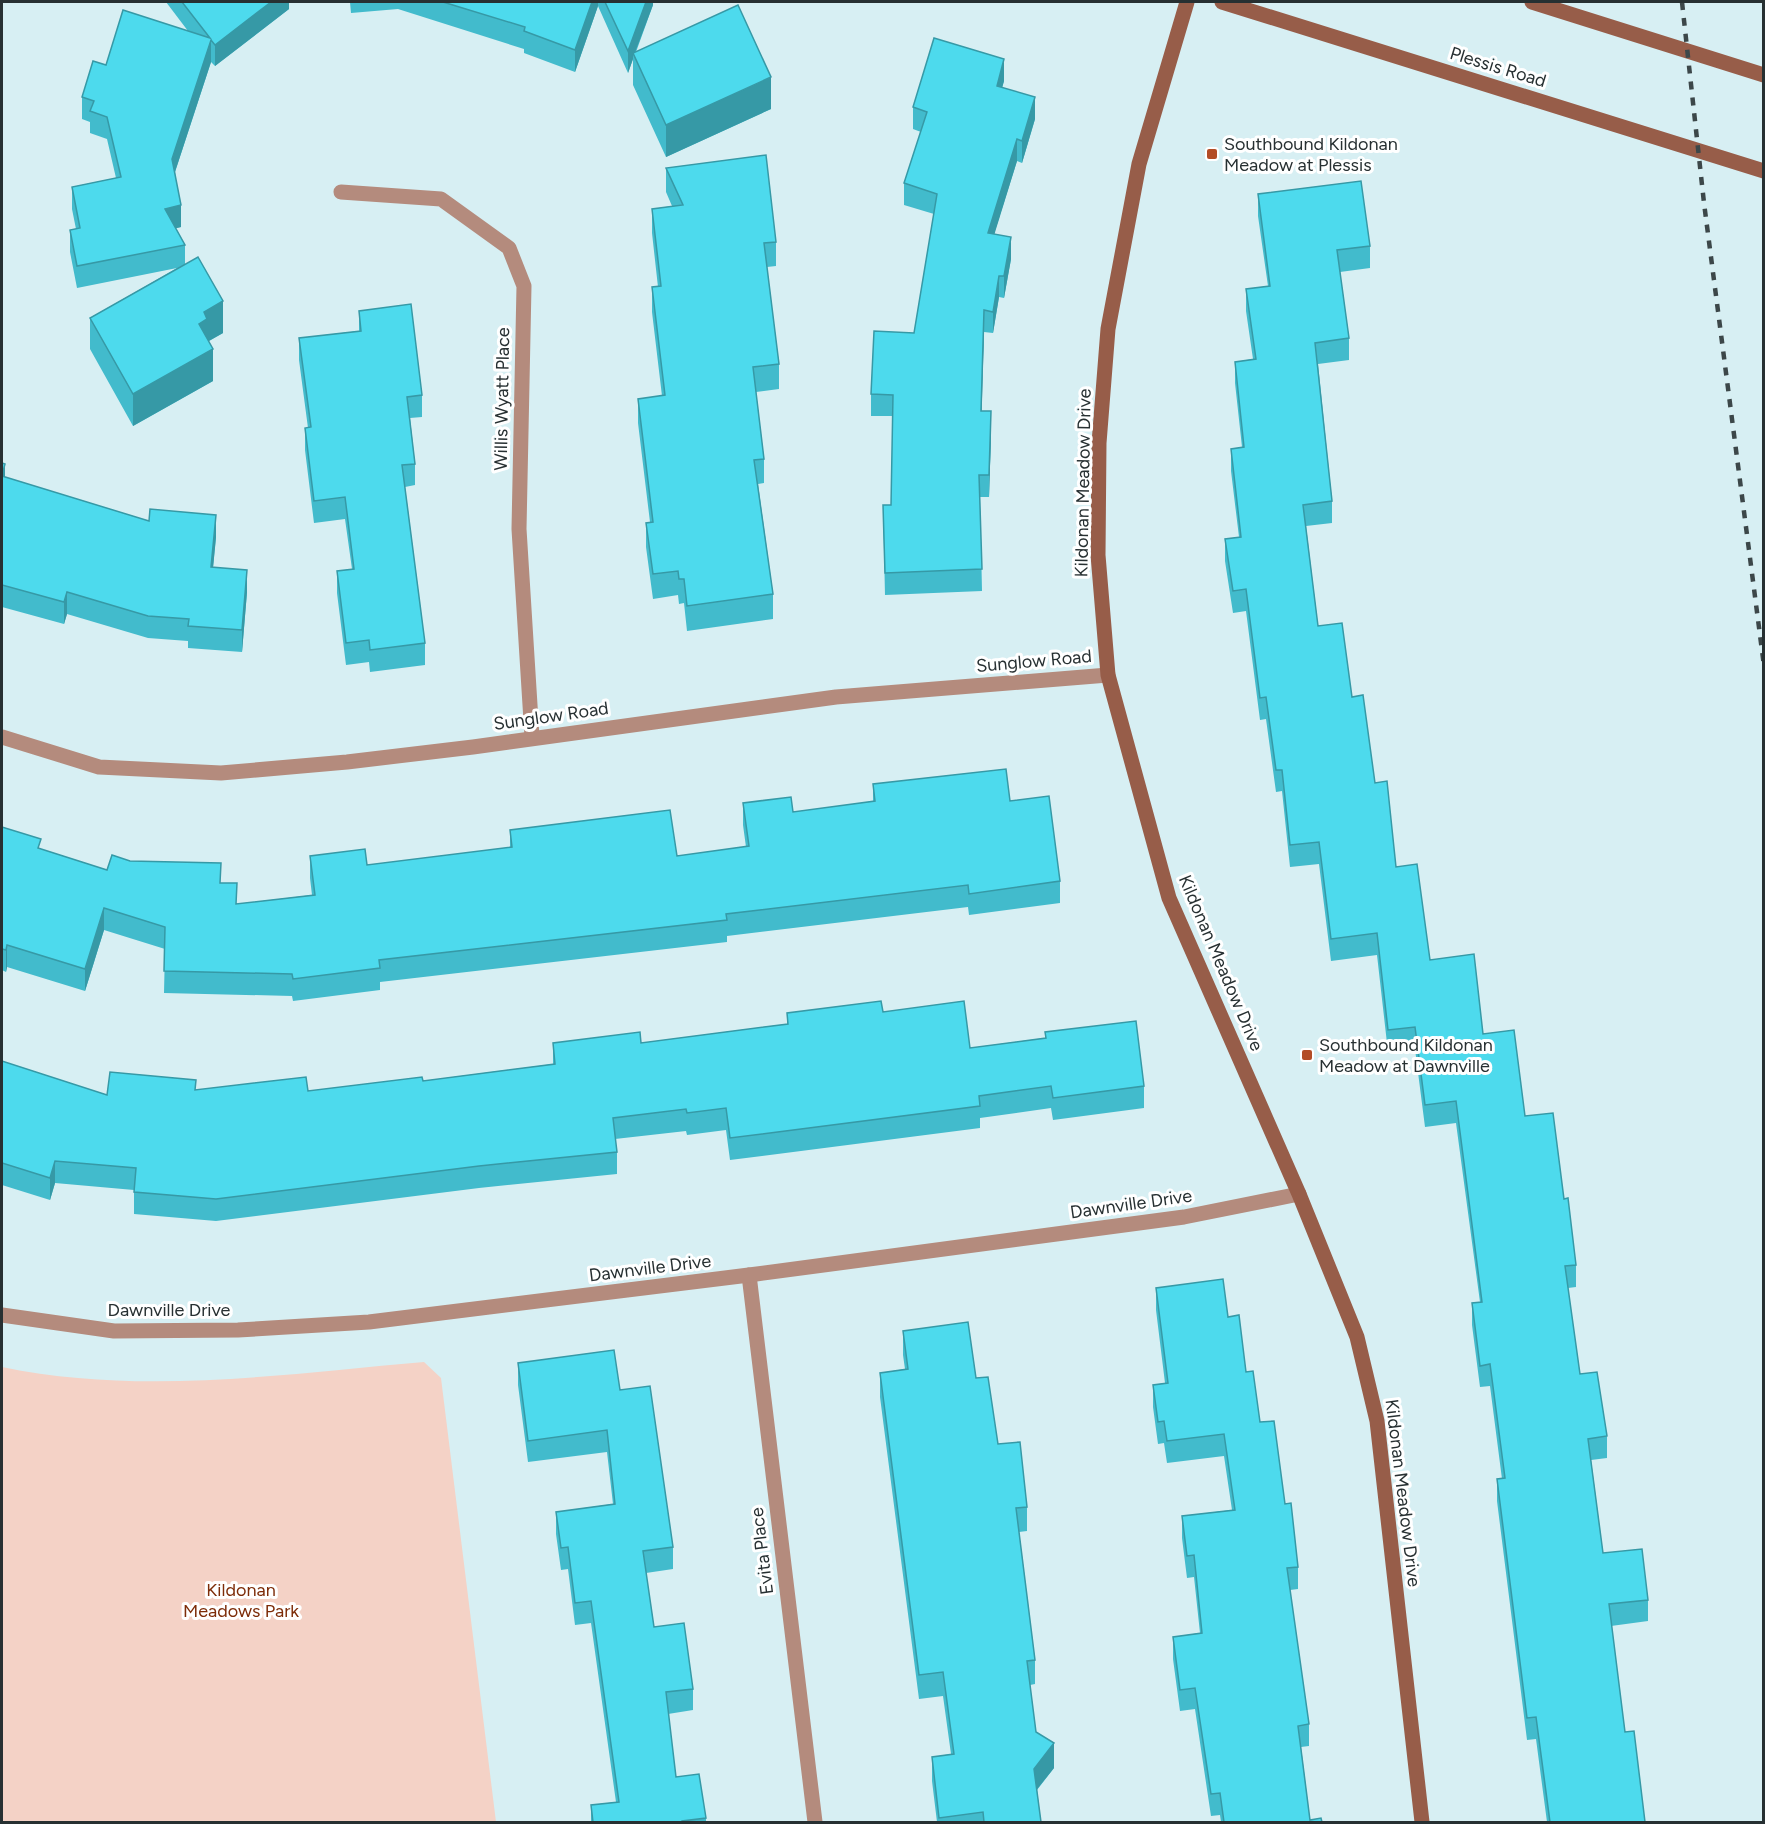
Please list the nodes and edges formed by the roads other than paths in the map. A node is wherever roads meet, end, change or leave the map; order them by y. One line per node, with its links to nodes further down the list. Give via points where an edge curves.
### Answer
1 (1187, 2): 7 (street, Kildonan Meadow Drive, via 1139,164 1108,329 1099,443 1098,555)
2 (1222, 2): 5 (street, Plessis Road)
3 (1532, 2): 4 (street)
4 (1764, 75)
5 (1764, 171)
6 (341, 192): 9 (street, Willis Wyatt Place, via 441,199 508,248 524,286 519,529)
7 (1108, 675): 9 (street, Sunglow Road, via 836,697); 10 (street, Kildonan Meadow Drive, via 1169,898)
8 (2, 737): 9 (street, Sunglow Road, via 99,767 221,773 347,762)
9 (532, 737)
10 (1299, 1194): 11 (street, Dawnville Drive, via 1184,1217); 14 (street, Kildonan Meadow Drive, via 1357,1337 1377,1421)
11 (749, 1275): 12 (street, Dawnville Drive, via 369,1322 238,1330 114,1331); 13 (street, Evita Place)
12 (2, 1315)
13 (814, 1822)
14 (1422, 1822)

